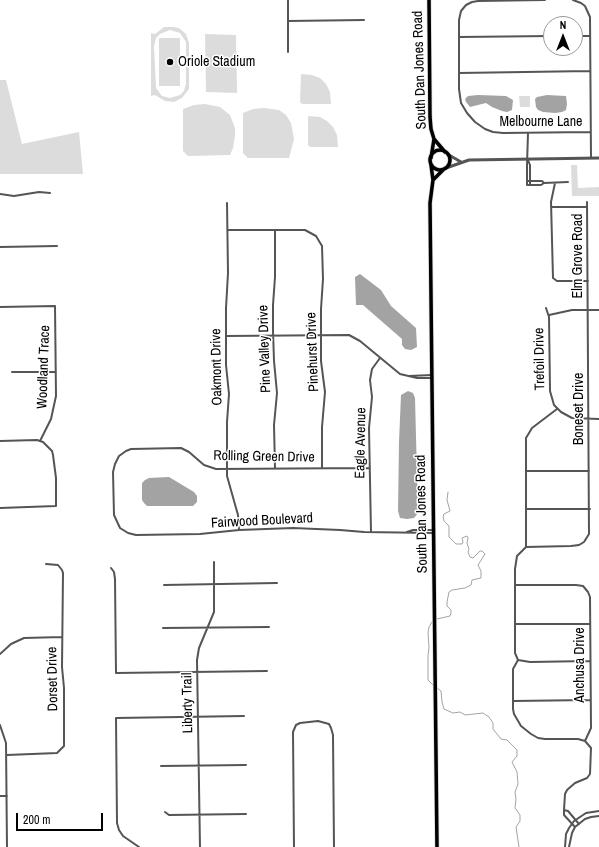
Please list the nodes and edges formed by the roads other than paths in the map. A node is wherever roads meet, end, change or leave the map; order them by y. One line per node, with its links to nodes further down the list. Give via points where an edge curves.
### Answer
1 (288, 0): 7 (street)
2 (429, 0): 17 (main road, South Dan Jones Road, via 430,129)
3 (523, 0): 4 (street); 11 (street, via 478,1 466,5 459,16)
4 (545, 0)
5 (573, 0): 10 (street, via 585,6 590,17)
6 (364, 20): 7 (street)
7 (288, 22): 12 (street)
8 (543, 36): 11 (street)
9 (583, 36): 10 (street)
10 (590, 36): 13 (street)
11 (459, 37): 14 (street)
12 (288, 52)
13 (590, 71): 14 (street); 15 (street)
14 (459, 73): 16 (street, Melbourne Lane, via 460,100 472,120 493,132)
15 (590, 132): 16 (street, Melbourne Lane); 20 (street)
16 (528, 133): 22 (street)
17 (434, 139): 18 (main road, South Dan Jones Road); 19 (main road, South Dan Jones Road)
18 (447, 154): 19 (main road, via 437,151); 23 (street); 25 (main road, via 450,163)
19 (430, 158): 24 (main road)
20 (591, 158): 21 (street); 22 (street)
21 (599, 158)
22 (528, 159): 23 (street); 27 (street)
23 (461, 162): 25 (street)
24 (432, 165): 25 (main road, via 436,170); 26 (main road, South Dan Jones Road)
25 (445, 168): 26 (main road)
26 (433, 180): 53 (main road, South Dan Jones Road, via 430,203)
27 (528, 181): 29 (street); 29 (street, via 527,185)
28 (568, 182): 30 (street)
29 (544, 183): 30 (street)
30 (555, 183): 35 (street)
31 (50, 193): 32 (street, via 14,196)
32 (0, 194)
33 (587, 202): 36 (street, Elm Grove Road)
34 (227, 203): 37 (street, Oakmont Drive)
35 (551, 207): 36 (street); 41 (street, via 552,276 557,281)
36 (587, 207): 41 (street, Elm Grove Road)
37 (228, 230): 38 (street); 48 (street, Oakmont Drive)
38 (275, 230): 47 (street, Pinehurst Drive, via 305,230 316,236 322,246); 49 (street, Pine Valley Drive)
39 (57, 246): 40 (street)
40 (0, 248)
41 (588, 281): 44 (street, Elm Grove Road)
42 (0, 307): 52 (street, Woodland Trace, via 55,306)
43 (546, 308): 46 (street, Trefoil Drive)
44 (588, 310): 45 (street); 46 (street); 55 (street, Boneset Drive)
45 (599, 310)
46 (549, 314): 54 (street, Trefoil Drive, via 550,391)
47 (321, 335): 49 (street); 50 (street, via 353,337); 60 (street, Pinehurst Drive, via 325,392)
48 (226, 336): 49 (street); 62 (street, Oakmont Drive, via 229,394)
49 (273, 336): 59 (street, Pine Valley Drive, via 277,393 274,425)
50 (380, 358): 53 (street, via 396,372 417,378); 61 (street, Eagle Avenue, via 370,375)
51 (12, 372): 52 (street)
52 (56, 372): 58 (street, Woodland Trace, via 53,412)
53 (432, 377): 71 (main road, South Dan Jones Road)
54 (557, 409): 55 (street, via 572,418); 63 (street, via 528,434)
55 (588, 419): 56 (street); 64 (street, Boneset Drive)
56 (599, 419)
57 (0, 440): 58 (street)
58 (40, 441): 65 (street, via 53,455 56,468 56,506)
59 (275, 468): 60 (street, Rolling Green Drive); 62 (street, Rolling Green Drive)
60 (322, 468): 61 (street, Rolling Green Drive)
61 (370, 468): 70 (street, Eagle Avenue)
62 (227, 469): 68 (street, Rolling Green Drive, via 208,467 181,448 128,450 119,456 113,472 114,515); 69 (street, Oakmont Drive)
63 (526, 471): 64 (street); 66 (street)
64 (589, 471): 67 (street, Boneset Drive)
65 (0, 508)
66 (526, 509): 67 (street); 72 (street)
67 (590, 509): 72 (street, Boneset Drive, via 589,534 584,542 571,546)
68 (120, 528): 69 (street, Fairwood Boulevard, via 128,533 140,535 200,534)
69 (239, 530): 70 (street, Fairwood Boulevard, via 317,528)
70 (370, 532): 71 (street, Fairwood Boulevard)
71 (434, 532): 120 (main road, South Dan Jones Road)
72 (526, 547): 79 (street, via 515,562)
73 (214, 562): 78 (street, Liberty Trail)
74 (46, 564): 85 (street, Dorset Drive, via 58,565 62,570)
75 (111, 568): 90 (street, via 114,572 116,673)
76 (277, 583): 78 (street)
77 (164, 584): 78 (street)
78 (214, 584): 84 (street, Liberty Trail, via 214,612)
79 (515, 585): 80 (street); 81 (street, Anchusa Drive, via 583,586 590,597)
80 (515, 624): 81 (street); 87 (street)
81 (590, 624): 88 (street, Anchusa Drive)
82 (269, 627): 84 (street)
83 (163, 628): 84 (street)
84 (208, 628): 90 (street, Liberty Trail, via 198,652)
85 (62, 637): 86 (street, via 24,638 11,644); 97 (street, Dorset Drive, via 64,746 57,754)
86 (0, 654)
87 (518, 660): 88 (street); 92 (street, via 513,669)
88 (590, 661): 91 (street, Anchusa Drive)
89 (267, 671): 90 (street)
90 (197, 672): 94 (street, Liberty Trail)
91 (590, 700): 92 (street); 96 (street, Anchusa Drive, via 591,728)
92 (513, 701): 96 (street, via 514,714 521,726 531,734 546,739)
93 (244, 716): 94 (street)
94 (198, 717): 100 (street, Liberty Trail); 113 (street, via 116,718 117,822 120,833)
95 (0, 726): 97 (street)
96 (585, 740): 103 (street, via 591,748 590,774 567,790)
97 (7, 755): 102 (street)
98 (246, 765): 100 (street)
99 (162, 766): 100 (street)
100 (199, 766): 107 (street, Liberty Trail)
101 (0, 796): 102 (street)
102 (7, 796): 114 (street)
103 (564, 810): 109 (street); 110 (street)
104 (599, 811): 109 (street, via 586,813)
105 (165, 812): 107 (street, via 169,815)
106 (246, 814): 107 (street)
107 (199, 815): 117 (street, Liberty Trail)
108 (599, 816): 111 (street, via 591,817)
109 (576, 820): 110 (street); 111 (street)
110 (572, 824): 112 (street); 121 (street, via 566,834)
111 (579, 824): 112 (street)
112 (576, 827): 122 (street)
113 (132, 843): 115 (street); 116 (street)
114 (7, 847)
115 (134, 847)
116 (139, 847)
117 (200, 847)
118 (294, 847): 119 (street, via 293,732 299,723 313,721 327,723 332,733)
119 (334, 847)
120 (438, 847)
121 (565, 847): 122 (street)
122 (569, 847)

